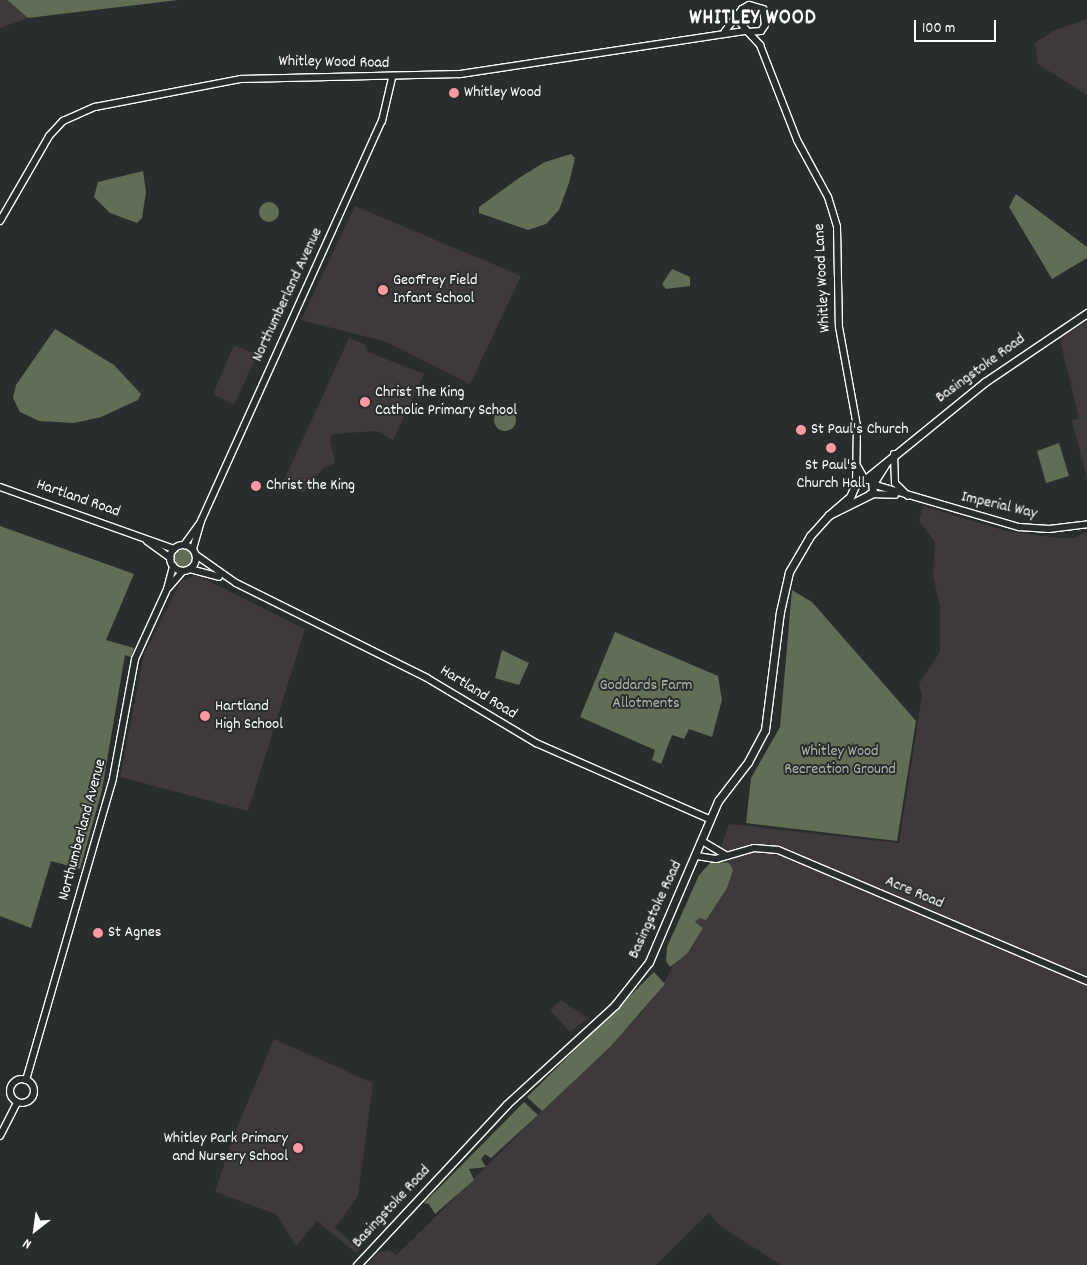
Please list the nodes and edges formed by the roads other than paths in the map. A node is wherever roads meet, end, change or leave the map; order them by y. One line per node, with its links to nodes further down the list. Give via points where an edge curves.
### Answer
1 (746, 0): 4 (street)
2 (758, 0): 3 (street)
3 (763, 9): 4 (street, via 756,5); 7 (street, via 767,20)
4 (741, 11): 5 (street); 6 (street, via 739,21)
5 (725, 31): 6 (street, Whitley Wood Road); 9 (street, Whitley Wood Road, via 538,65)
6 (747, 31): 7 (street); 8 (street, Whitley Wood Lane)
7 (760, 31): 8 (street, Whitley Wood Lane)
8 (760, 45): 13 (street, Whitley Wood Lane, via 797,140 828,197 837,227 839,327 857,426)
9 (392, 78): 10 (street, Whitley Wood Road, via 265,76 184,87 82,112 63,122 49,136); 20 (street, Northumberland Avenue, via 382,122)
10 (0, 221)
11 (1087, 313): 12 (main road, Basingstoke Road, via 985,382)
12 (894, 453): 14 (main road, Basingstoke Road); 18 (street, via 896,483)
13 (856, 464): 14 (street); 15 (street, Whitley Wood Lane)
14 (870, 480): 15 (main road, Basingstoke Road); 17 (main road); 18 (street, Imperial Way)
15 (856, 485): 17 (main road); 19 (main road, Basingstoke Road)
16 (0, 487): 22 (street, Hartland Road, via 74,510)
17 (868, 495): 18 (street, Imperial Way); 19 (main road, Basingstoke Road)
18 (908, 497): 21 (street, Imperial Way, via 1024,528 1058,529)
19 (829, 515): 32 (main road, Basingstoke Road, via 810,536 789,572 780,612 765,730)
20 (201, 521): 23 (street, Northumberland Avenue); 25 (street, Northumberland Avenue)
21 (1087, 524)
22 (146, 540): 24 (street, Hartland Road); 26 (street, Hartland Road)
23 (184, 545): 24 (street); 25 (street)
24 (174, 549): 26 (street)
25 (194, 552): 28 (street); 30 (street, Hartland Road)
26 (170, 558): 27 (street)
27 (173, 566): 29 (street); 31 (street, Northumberland Avenue)
28 (190, 569): 29 (street); 30 (street, Hartland Road)
29 (183, 571): 31 (street, Northumberland Avenue)
30 (236, 583): 32 (street, Hartland Road, via 427,678 536,743)
31 (167, 589): 37 (street, Northumberland Avenue, via 135,659 113,778)
32 (709, 819): 33 (main road, Basingstoke Road)
33 (702, 841): 34 (main road, Basingstoke Road); 35 (street)
34 (697, 856): 35 (street, Acre Road); 40 (main road, Basingstoke Road, via 652,955 630,988 506,1105)
35 (727, 856): 36 (street, Acre Road, via 754,848 778,850)
36 (1087, 981)
37 (26, 1080): 38 (street, via 16,1081 10,1088); 38 (street, via 34,1088 33,1096 28,1102)
38 (17, 1102): 39 (street)
39 (0, 1136)
40 (357, 1265)

